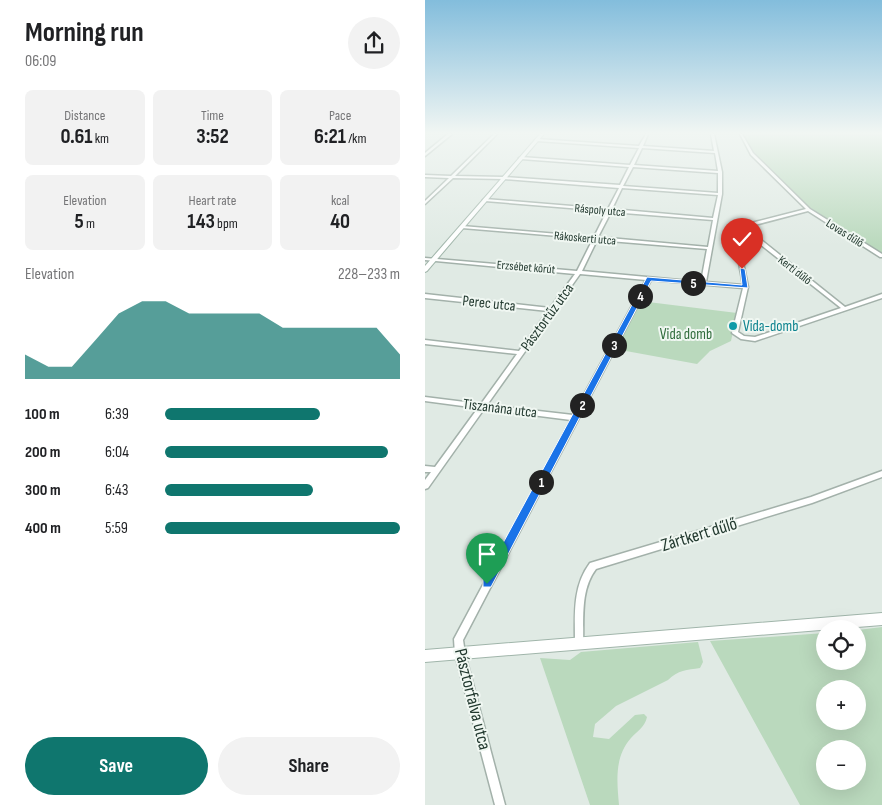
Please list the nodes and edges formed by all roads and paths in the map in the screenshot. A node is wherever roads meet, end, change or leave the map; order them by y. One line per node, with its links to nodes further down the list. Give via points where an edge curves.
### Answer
1 (457, 172): 8 (street)
2 (509, 172): 9 (street)
3 (629, 172): 10 (street, Pásztortűz utca)
4 (714, 172): 5 (street)
5 (719, 172): 11 (street)
6 (770, 172): 14 (street, Lovas dűlő)
7 (425, 176): 8 (street)
8 (452, 176): 9 (street); 13 (street)
9 (504, 178): 10 (street); 12 (street)
10 (621, 187): 11 (street); 15 (street, Pásztortűz utca)
11 (720, 194): 16 (street)
12 (485, 200): 15 (street, Ráspoly utca); 17 (street)
13 (425, 203)
14 (809, 210): 18 (street, via 749,225); 21 (street, Lovas dűlő)
15 (609, 211): 16 (street, Ráspoly utca); 19 (street, Pásztortűz utca)
16 (715, 219): 20 (street)
17 (462, 227): 19 (street, Rákoskerti utca); 23 (street)
18 (746, 233): 28 (street, via 739,252); 31 (street, Kerti dűlő)
19 (596, 239): 20 (street, Rákoskerti utca); 25 (street, Pásztortűz utca)
20 (709, 248): 27 (street)
21 (882, 256)
22 (425, 259): 23 (street, Erzsébet körút)
23 (434, 259): 24 (street); 25 (street, Erzsébet körút)
24 (425, 270)
25 (579, 272): 26 (street, Erzsébet körút); 32 (street, Pásztortűz utca)
26 (649, 279): 27 (street, Erzsébet körút); 37 (street, Pásztorfalva utca)
27 (703, 283): 28 (street, Erzsébet körút)
28 (746, 287): 31 (street, via 735,333 743,338 755,339)
29 (425, 296): 32 (street, Perec utca)
30 (882, 296): 31 (street)
31 (845, 309)
32 (552, 310): 34 (street, Pásztortűz utca)
33 (425, 342): 34 (street)
34 (521, 353): 36 (street, Pásztortűz utca)
35 (425, 399): 36 (street, Tiszanána utca)
36 (484, 406): 37 (street, Tiszanána utca); 39 (street, Pásztortűz utca)
37 (575, 418): 44 (street, Pásztorfalva utca, via 458,639)
38 (425, 469): 39 (street)
39 (436, 470): 41 (street, Pásztortűz utca)
40 (882, 474): 43 (street, Zártkert dűlő, via 806,502 593,566 586,573 580,600)
41 (425, 486)
42 (882, 619): 43 (street)
43 (579, 644): 44 (street)
44 (460, 654): 45 (main road); 46 (street, Pásztorfalva utca)
45 (425, 656)
46 (500, 805)

